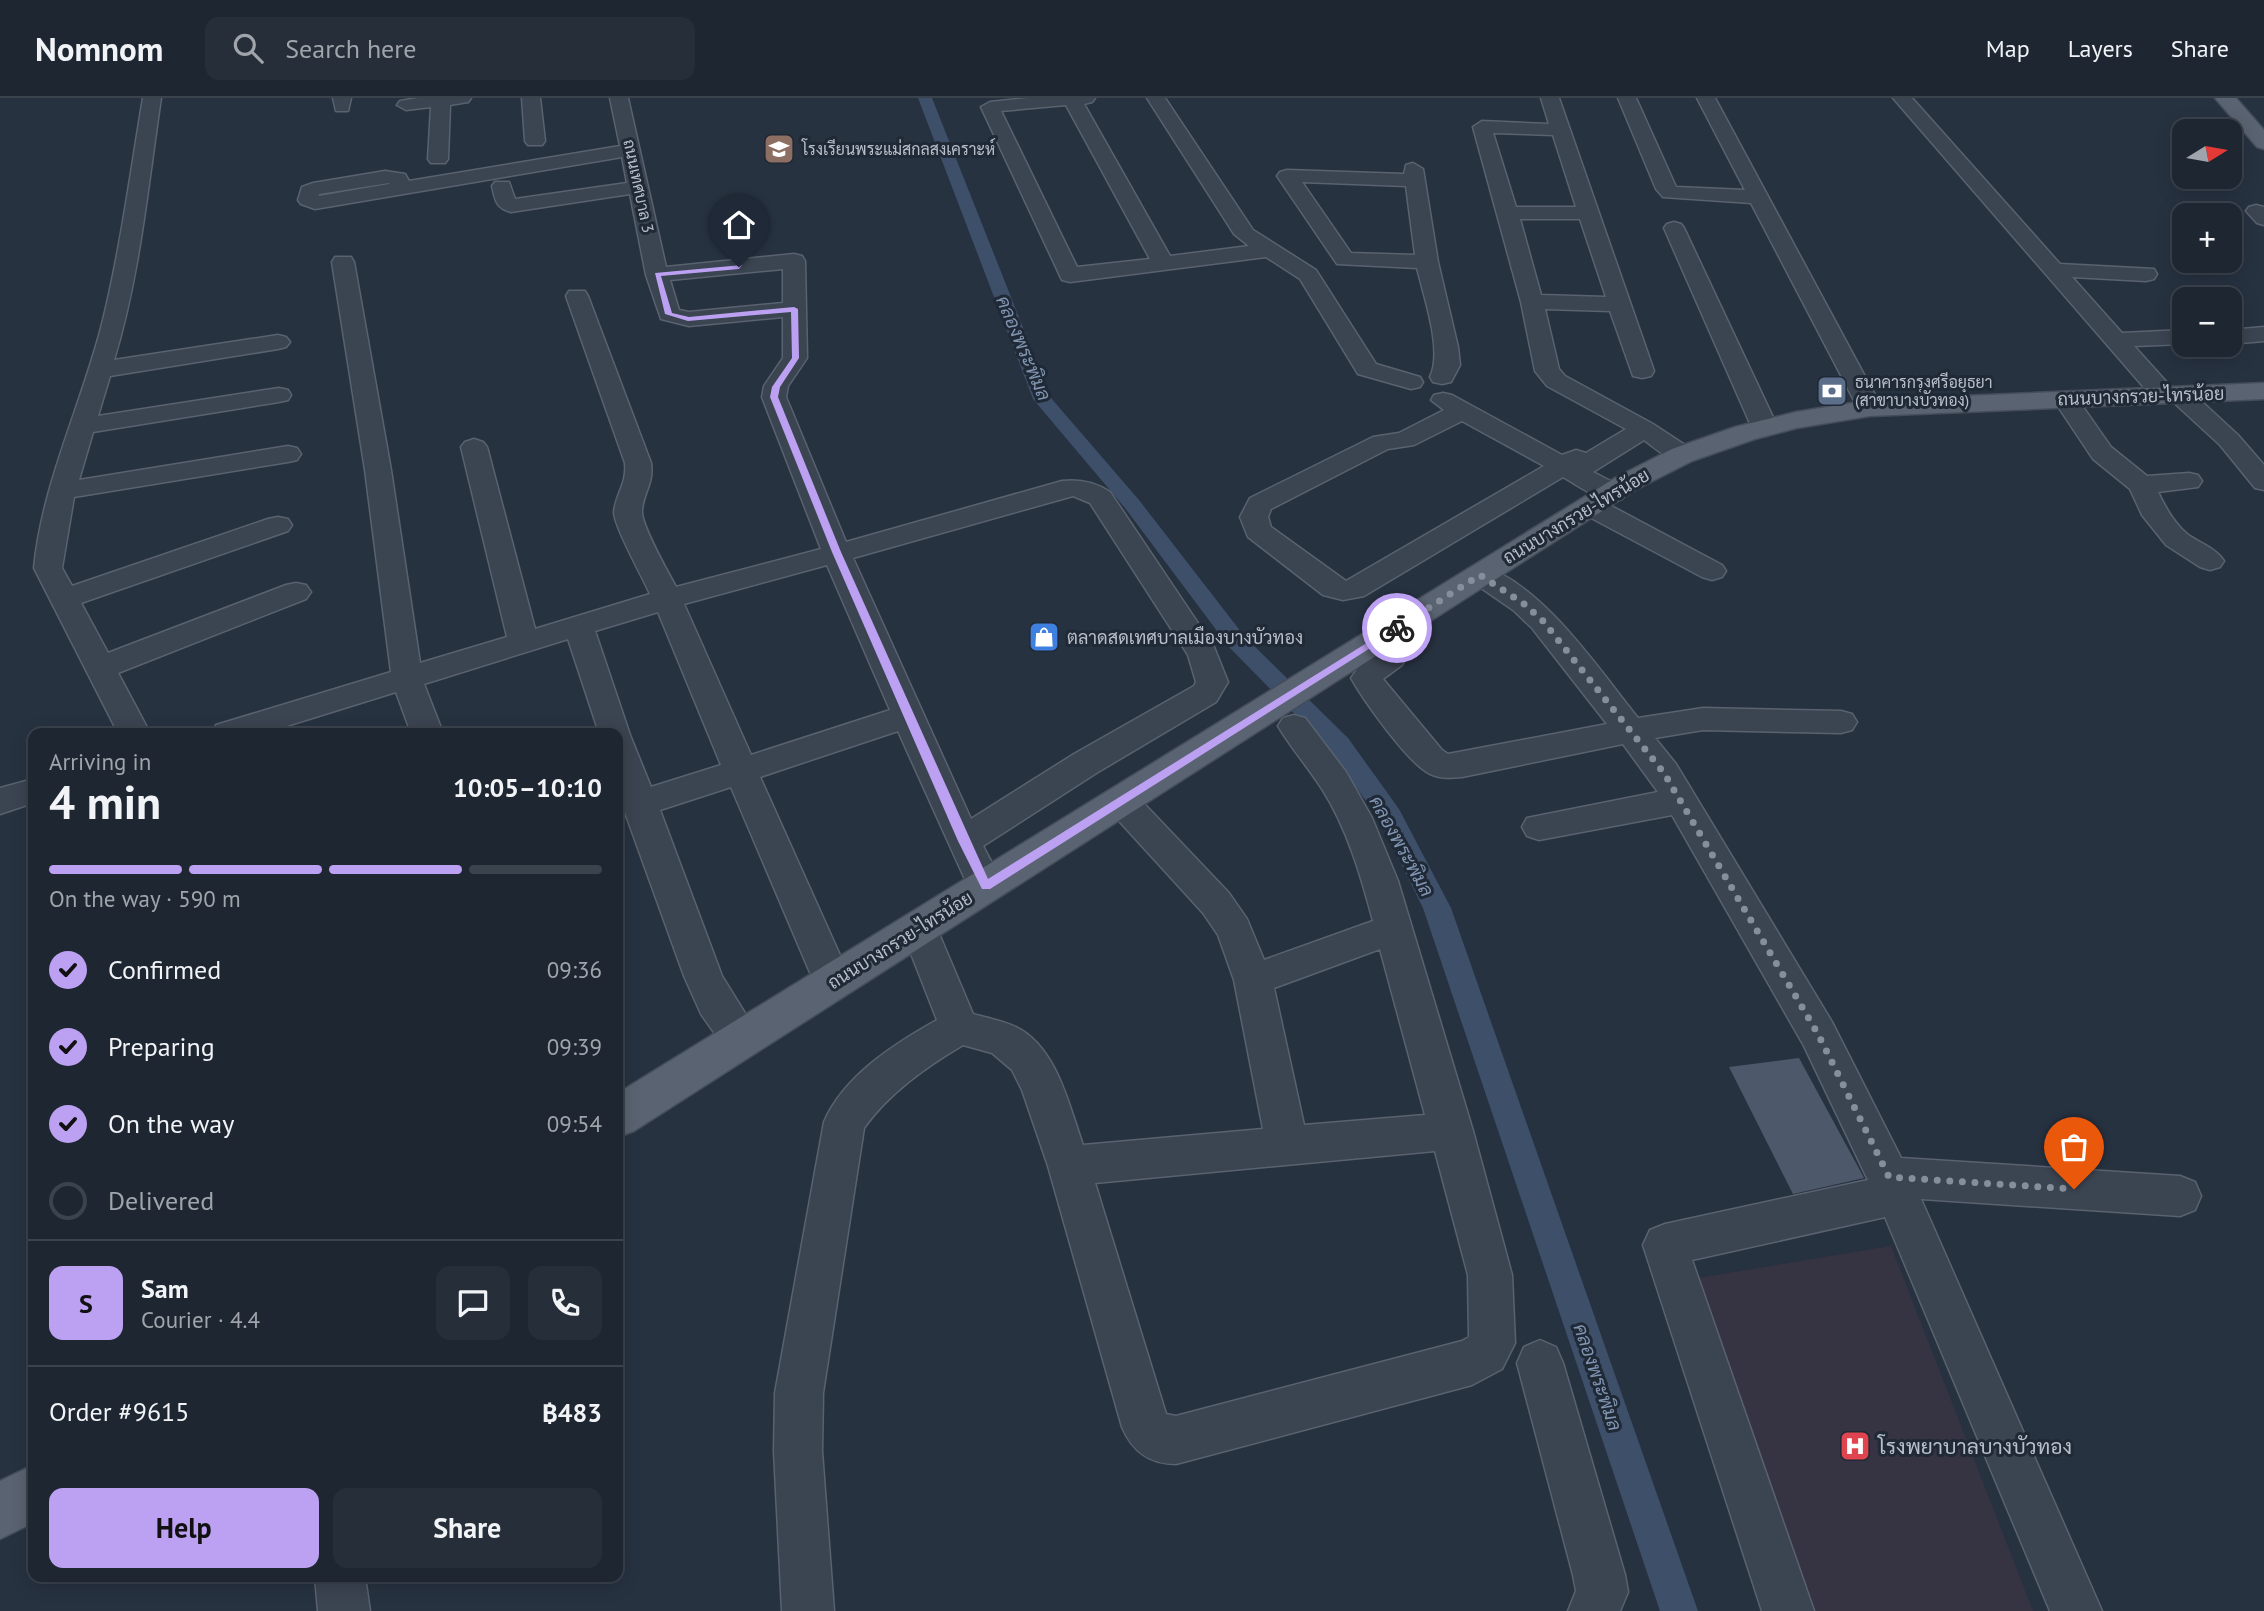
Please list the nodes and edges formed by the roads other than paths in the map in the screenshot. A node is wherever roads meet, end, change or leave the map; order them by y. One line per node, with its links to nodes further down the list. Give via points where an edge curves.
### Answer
1 (152, 98): 50 (street, via 127,254)
2 (465, 98): 12 (street)
3 (531, 98): 19 (street)
4 (619, 98): 21 (street, ถนนเทศบาล 3)
5 (1156, 98): 33 (street, via 1245,234)
6 (1550, 98): 18 (street)
7 (1627, 98): 27 (street, via 1670,193)
8 (1706, 98): 27 (street)
9 (1902, 98): 38 (street)
10 (2225, 98): 20 (main road)
11 (2250, 98): 16 (main road)
12 (441, 99): 14 (street); 22 (street)
13 (1079, 99): 37 (street); 37 (street, via 990,107 1070,275)
14 (406, 105)
15 (1477, 108): 17 (street)
16 (2264, 115)
17 (1482, 127): 18 (street); 29 (street)
18 (1561, 130): 30 (street)
19 (535, 141)
20 (2264, 143)
21 (630, 150): 25 (street, ถนนเทศบาล 3); 26 (street)
22 (438, 159)
23 (1335, 178): 34 (street); 34 (street, via 1287,176); 36 (street, via 1414,174)
24 (502, 186): 25 (street, via 506,204 511,206)
25 (639, 187): 40 (street, ถนนเทศบาล 3)
26 (400, 189)
27 (1757, 197): 57 (street)
28 (2264, 209): 31 (street, via 2256,211)
29 (1508, 213): 30 (street); 42 (street)
30 (1587, 213): 43 (street)
31 (2264, 219)
32 (1674, 228): 59 (street)
33 (1270, 250): 37 (street); 53 (street, via 1308,275 1367,369 1410,382 1416,393)
34 (1345, 259): 36 (street)
35 (343, 262): 82 (street)
36 (1427, 262): 53 (street, via 1446,347)
37 (1163, 263)
38 (2053, 270): 39 (street); 48 (street)
39 (2146, 274)
40 (657, 275): 44 (street, ถนนเทศบาล 3, via 669,314 676,318); 44 (street, via 794,261)
41 (577, 296): 77 (street, via 638,463 639,489 630,499 628,517)
42 (1532, 302): 43 (street); 60 (street, via 1547,371 1556,381)
43 (1617, 304): 51 (street)
44 (794, 309): 71 (street, via 796,358 774,397)
45 (2264, 334): 46 (street)
46 (2242, 336)
47 (2172, 338): 48 (street)
48 (2115, 340): 54 (street)
49 (278, 342): 50 (street)
50 (99, 370): 58 (street)
51 (1642, 370)
52 (2264, 391): 54 (main road, ถนนบางกรวย-ไทรน้อย)
53 (1449, 394): 64 (street); 64 (street, via 1398,452 1326,479 1276,515 1254,517 1258,531 1333,588 1354,589)
54 (2170, 394): 56 (main road, ถนนบางกรวย-ไทรน้อย); 66 (street, via 2229,440)
55 (279, 395): 58 (street)
56 (2065, 398): 57 (main road, ถนนบางกรวย-ไทรน้อย); 67 (street, via 2102,453)
57 (1870, 408): 59 (main road, ถนนบางกรวย-ไทรน้อย)
58 (84, 426): 68 (street)
59 (1765, 428): 63 (main road, ถนนบางกรวย-ไทรน้อย)
60 (1643, 429): 63 (street); 64 (street)
61 (474, 447): 80 (street)
62 (288, 454): 68 (street)
63 (1682, 455): 69 (main road, ถนนบางกรวย-ไทรน้อย)
64 (1575, 465): 69 (street)
65 (2189, 481): 67 (street)
66 (2264, 482)
67 (2141, 485): 72 (street, via 2156,515 2176,539)
68 (62, 491): 76 (street, via 48,568)
69 (1609, 494): 73 (street); 74 (main road, ถนนบางกรวย-ไทรน้อย)
70 (278, 524): 76 (street)
71 (836, 552): 77 (street); 83 (street); 99 (street, via 1078,487 1100,498 1203,654 1212,682 1205,694)
72 (2210, 561)
73 (1712, 571)
74 (1480, 575): 79 (main road, ถนนบางกรวย-ไทรน้อย); 90 (street, via 1543,621)
75 (296, 592): 81 (street)
76 (63, 599): 81 (street)
77 (667, 599): 78 (street); 92 (street)
78 (579, 627): 80 (street); 89 (street)
79 (1388, 634): 90 (street, via 1392,659 1367,678 1430,758 1443,765); 96 (main road, ถนนบางกรวย-ไทรน้อย)
80 (524, 643): 82 (street)
81 (100, 668): 86 (street)
82 (407, 678): 87 (street); 88 (street)
83 (908, 716): 92 (street); 99 (street)
84 (1841, 722): 90 (street, via 1703,719)
85 (1294, 726): 102 (street, via 1355,818)
86 (131, 728)
87 (243, 728)
88 (426, 728)
89 (613, 728)
90 (1630, 731): 95 (street, via 1664,773)
91 (623, 757): 97 (street)
92 (741, 772): 97 (street); 104 (street)
93 (28, 793): 94 (street)
94 (0, 801)
95 (1679, 801): 98 (street); 111 (street, via 1818,1034)
96 (1121, 802): 100 (main road, ถนนบางกรวย-ไทรน้อย); 103 (street, via 1216,903 1234,930)
97 (639, 804): 106 (street, via 703,976)
98 (1539, 827)
99 (963, 841): 100 (street)
100 (986, 886): 101 (main road, ถนนบางกรวย-ไทรน้อย)
101 (919, 928): 104 (main road, ถนนบางกรวย-ไทรน้อย); 105 (street)
102 (1395, 928): 103 (street); 108 (street)
103 (1253, 980): 109 (street)
104 (833, 982): 106 (main road, ถนนบางกรวย-ไทรน้อย)
105 (959, 1027): 110 (street, via 1004,1040 1026,1058 1041,1085); 118 (street, via 921,1049 854,1106 844,1122 799,1393 797,1451)
106 (741, 1039): 107 (main road, ถนนบางกรวย-ไทรน้อย)
107 (623, 1114)
108 (1452, 1131): 109 (street); 110 (street, via 1490,1275 1492,1343 1486,1353 1472,1362 1166,1441 1146,1427)
109 (1287, 1145): 110 (street)
110 (1069, 1166)
111 (1893, 1185): 112 (street); 120 (street, via 1665,1245); 121 (street)
112 (2180, 1196)
113 (1540, 1363): 119 (street, via 1602,1592)
114 (28, 1495): 115 (main road)
115 (0, 1512)
116 (341, 1582): 117 (street)
117 (344, 1611)
118 (808, 1611)
119 (1594, 1611)
120 (1788, 1611)
121 (2076, 1611)

